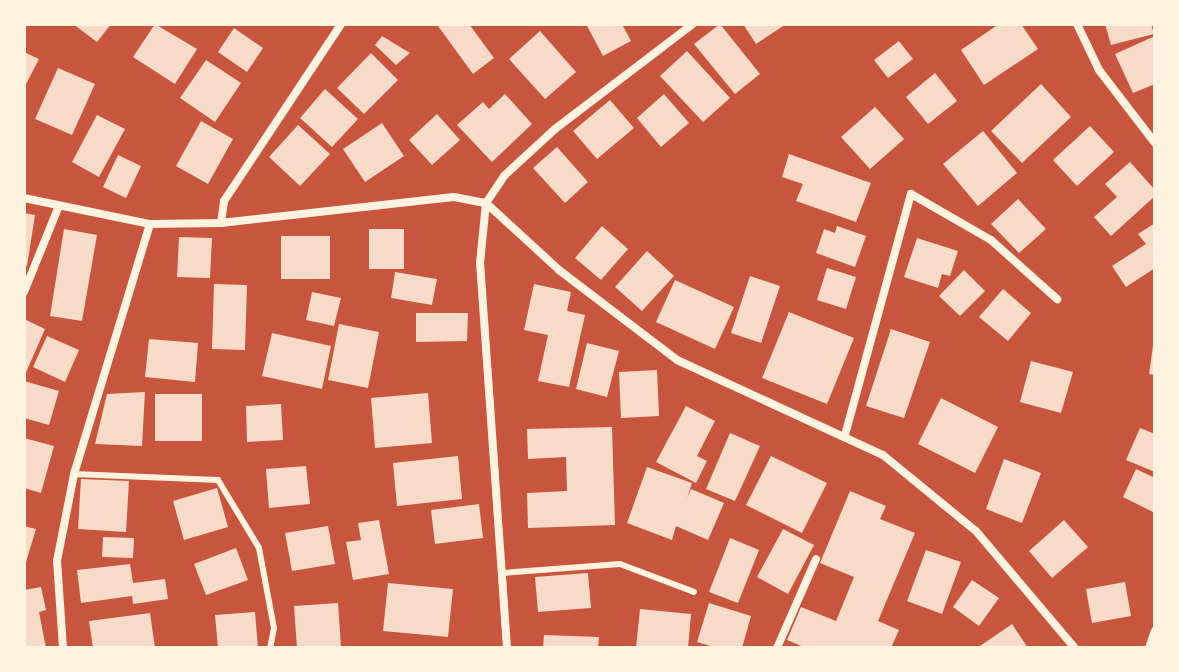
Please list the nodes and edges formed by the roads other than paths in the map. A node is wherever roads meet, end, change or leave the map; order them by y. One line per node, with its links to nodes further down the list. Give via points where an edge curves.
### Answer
1 (341, 24): 8 (street, via 224,201)
2 (693, 24): 6 (street, via 555,129 504,176)
3 (1077, 24): 4 (street, via 1099,70)
4 (1155, 143)
5 (24, 198): 7 (street)
6 (486, 203): 8 (street, via 454,197); 12 (street, via 559,270 677,360); 15 (street, via 480,263)
7 (59, 206): 9 (street); 10 (street)
8 (221, 223): 9 (street)
9 (150, 224): 13 (street)
10 (24, 292)
11 (1057, 299): 12 (street, via 991,240 911,194)
12 (845, 435): 22 (street, via 883,455 976,531)
13 (74, 474): 18 (street, via 57,561); 19 (lane, via 218,480 259,548 274,628)
14 (816, 559): 21 (street)
15 (502, 573): 16 (lane, via 620,564); 20 (street)
16 (694, 592)
17 (1155, 631): 23 (street)
18 (63, 648)
19 (270, 648)
20 (507, 648)
21 (777, 648)
22 (1075, 648)
23 (1149, 648)

